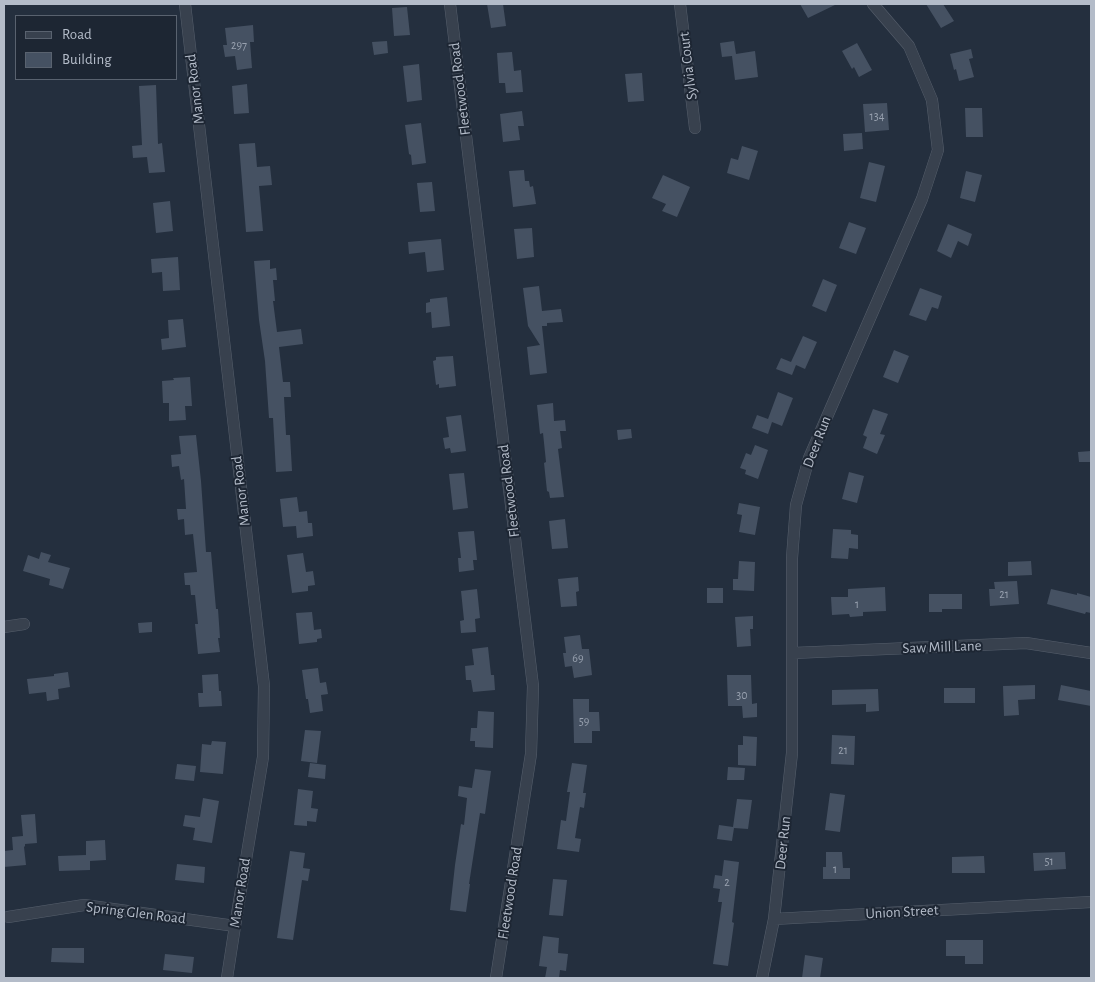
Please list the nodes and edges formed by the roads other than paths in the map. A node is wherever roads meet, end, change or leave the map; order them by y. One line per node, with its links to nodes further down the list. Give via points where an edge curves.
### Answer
1 (185, 4): 13 (street, Manor Road, via 264,686 263,757)
2 (450, 4): 15 (street, Fleetwood Road, via 533,686 531,754)
3 (680, 4): 5 (street, Sylvia Court)
4 (873, 4): 8 (street, Deer Run, via 909,46 932,100 938,150 922,199 809,458 796,505 792,558)
5 (695, 128)
6 (24, 624): 7 (street)
7 (4, 627)
8 (793, 653): 9 (street, Saw Mill Lane, via 1026,643); 12 (street, Deer Run, via 792,753)
9 (1091, 654)
10 (1091, 902): 12 (street, Union Street)
11 (8, 917): 13 (street, Spring Glen Road, via 84,905)
12 (774, 919): 16 (street)
13 (235, 926): 14 (street, Manor Road)
14 (227, 978)
15 (496, 978)
16 (762, 978)

